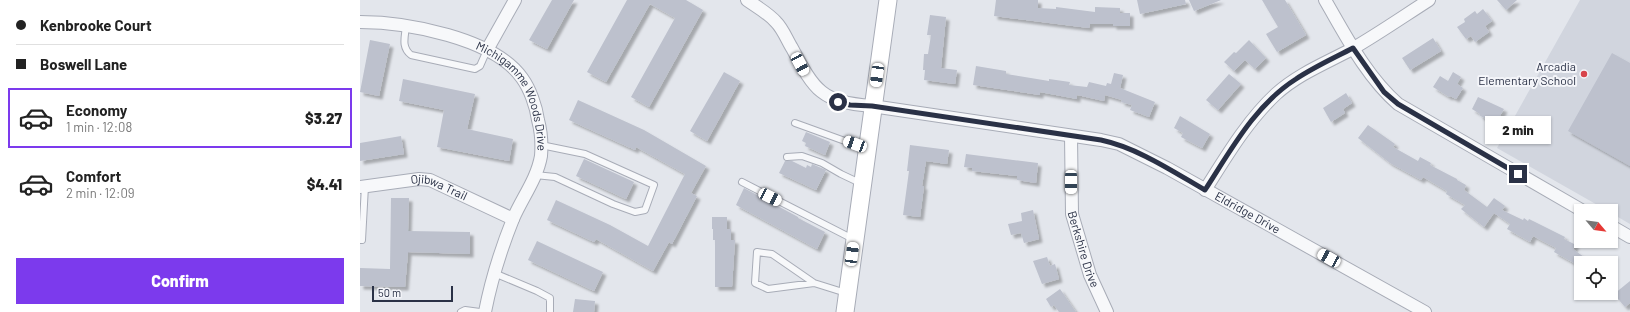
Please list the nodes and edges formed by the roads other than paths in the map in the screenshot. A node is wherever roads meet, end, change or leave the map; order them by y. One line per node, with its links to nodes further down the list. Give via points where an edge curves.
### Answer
1 (515, 0): 9 (street)
2 (747, 0): 10 (street, Eldridge Drive, via 776,22 806,74 825,95 843,103)
3 (888, 0): 10 (street)
4 (1325, 0): 8 (street)
5 (1430, 0): 8 (street)
6 (360, 22): 7 (street, Michigamme Woods Drive)
7 (406, 26): 9 (street, Michigamme Woods Drive, via 431,30); 9 (lane, via 405,48 410,55 475,69 480,66)
8 (1353, 48): 20 (street, via 1295,79 1276,95 1241,134); 21 (street, via 1384,92 1398,104)
9 (487, 50): 13 (street, Michigamme Woods Drive, via 505,61 521,77 536,110)
10 (872, 106): 12 (street, Eldridge Drive); 14 (street)
11 (795, 123): 14 (lane)
12 (1071, 136): 20 (street, Eldridge Drive, via 1119,144); 35 (street, Berkshire Drive, via 1072,214 1090,275)
13 (541, 145): 16 (street, Michigamme Woods Drive); 16 (lane, via 585,154 654,185 645,210 636,212 555,177)
14 (866, 149): 18 (street)
15 (787, 157): 18 (lane, via 802,156 822,163)
16 (535, 175): 22 (street, Michigamme Woods Drive)
17 (742, 182): 26 (lane)
18 (862, 184): 26 (street)
19 (362, 187): 22 (street, Ojibwa Trail, via 419,179 430,180); 25 (lane)
20 (1205, 190): 36 (street, Eldridge Drive)
21 (1574, 206)
22 (513, 219): 27 (street, Michigamme Woods Drive)
23 (1618, 230): 24 (street)
24 (1630, 237)
25 (360, 240)
26 (854, 240): 29 (street)
27 (494, 273): 32 (street, Michigamme Woods Drive); 33 (lane, via 537,290 550,298)
28 (814, 283): 28 (lane, via 772,254 758,252 755,283 768,289); 29 (lane)
29 (847, 294): 34 (street)
30 (461, 312): 31 (lane)
31 (480, 312)
32 (485, 312)
33 (550, 312)
34 (845, 312)
35 (1108, 312)
36 (1425, 312)

